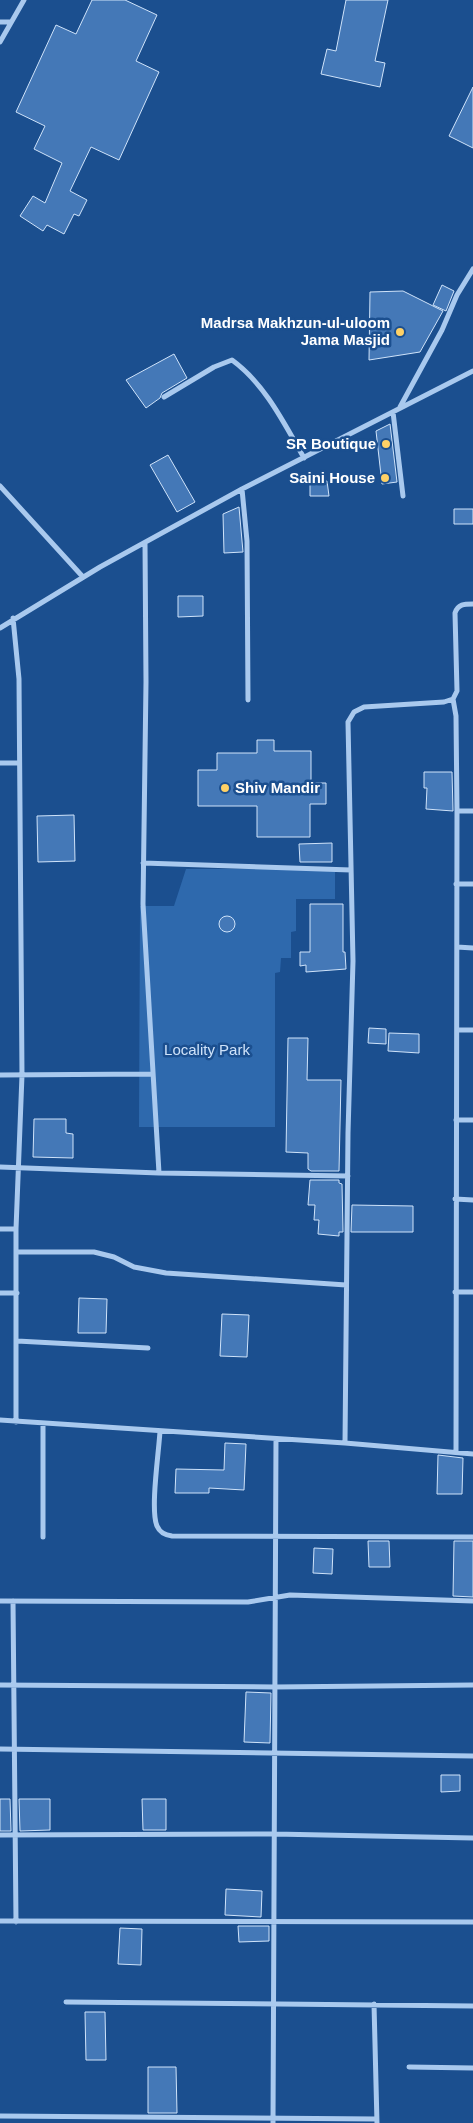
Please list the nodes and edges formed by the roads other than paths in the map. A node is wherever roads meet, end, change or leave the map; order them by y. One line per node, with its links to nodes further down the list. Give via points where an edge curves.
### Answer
1 (24, 0): 3 (street)
2 (0, 22): 3 (street)
3 (11, 22): 4 (street)
4 (0, 42)
5 (473, 269): 8 (street)
6 (473, 371): 8 (street)
7 (164, 397): 10 (street, via 232,360 270,401)
8 (400, 407): 9 (street)
9 (392, 412): 10 (street); 13 (street)
10 (304, 458): 12 (street)
11 (0, 486): 15 (street)
12 (242, 489): 14 (street); 20 (street, via 247,541)
13 (403, 496)
14 (145, 542): 15 (street); 25 (street)
15 (83, 577): 17 (street)
16 (473, 604): 19 (street, via 461,605 455,613 457,691)
17 (13, 618): 18 (street); 22 (street, via 18,664)
18 (0, 628)
19 (453, 699): 24 (street, via 456,708); 26 (street, via 364,707 350,716)
20 (248, 700)
21 (0, 763): 22 (street)
22 (18, 763): 35 (street)
23 (473, 811): 24 (street)
24 (457, 812): 27 (street)
25 (143, 863): 26 (street); 33 (street)
26 (351, 870): 41 (street, via 353,961)
27 (456, 884): 28 (street); 29 (street)
28 (473, 884)
29 (457, 947): 30 (street); 31 (street)
30 (473, 948)
31 (457, 1030): 32 (street); 36 (street)
32 (473, 1030)
33 (151, 1074): 35 (street); 40 (street)
34 (0, 1075): 35 (street)
35 (22, 1075): 39 (street)
36 (456, 1120): 37 (street); 42 (street)
37 (473, 1120)
38 (0, 1166): 39 (street)
39 (19, 1167): 40 (street); 45 (street)
40 (159, 1172): 41 (street)
41 (348, 1176): 47 (street)
42 (455, 1199): 43 (street); 48 (street)
43 (473, 1200)
44 (0, 1229): 45 (street)
45 (16, 1229): 46 (street)
46 (16, 1252): 47 (street, via 94,1252 134,1267 166,1273); 51 (street)
47 (346, 1285): 59 (street)
48 (455, 1292): 49 (street); 60 (street)
49 (473, 1292)
50 (0, 1293): 51 (street)
51 (17, 1293): 52 (street)
52 (17, 1341): 53 (street); 55 (street)
53 (148, 1348)
54 (0, 1420): 55 (street)
55 (16, 1422): 56 (street)
56 (43, 1423): 57 (street); 62 (street)
57 (160, 1431): 58 (street); 63 (street, via 155,1520 163,1534)
58 (276, 1439): 59 (street); 63 (street)
59 (345, 1442): 60 (street)
60 (456, 1452): 61 (street)
61 (473, 1454)
62 (43, 1537)
63 (275, 1537): 64 (street); 65 (street)
64 (473, 1537)
65 (275, 1597): 67 (street, via 248,1602); 68 (street); 72 (street)
66 (0, 1601): 67 (street)
67 (13, 1601): 70 (street)
68 (473, 1601)
69 (0, 1685): 70 (street)
70 (14, 1685): 72 (street); 74 (street)
71 (473, 1685): 72 (street)
72 (275, 1687): 75 (street)
73 (0, 1749): 74 (street)
74 (16, 1749): 75 (street); 79 (street)
75 (275, 1754): 76 (street); 77 (street)
76 (473, 1756)
77 (274, 1834): 79 (street); 80 (street); 81 (street)
78 (0, 1835): 79 (street)
79 (15, 1835): 83 (street)
80 (473, 1838)
81 (274, 1921): 83 (street); 84 (street); 86 (street)
82 (0, 1922): 83 (street)
83 (16, 1922)
84 (473, 1922)
85 (66, 2002): 86 (street)
86 (274, 2004): 87 (street); 92 (street)
87 (374, 2004): 88 (street); 93 (street)
88 (473, 2006)
89 (409, 2067): 90 (street)
90 (473, 2068)
91 (0, 2116): 92 (street)
92 (274, 2120): 93 (street)
93 (376, 2121)

